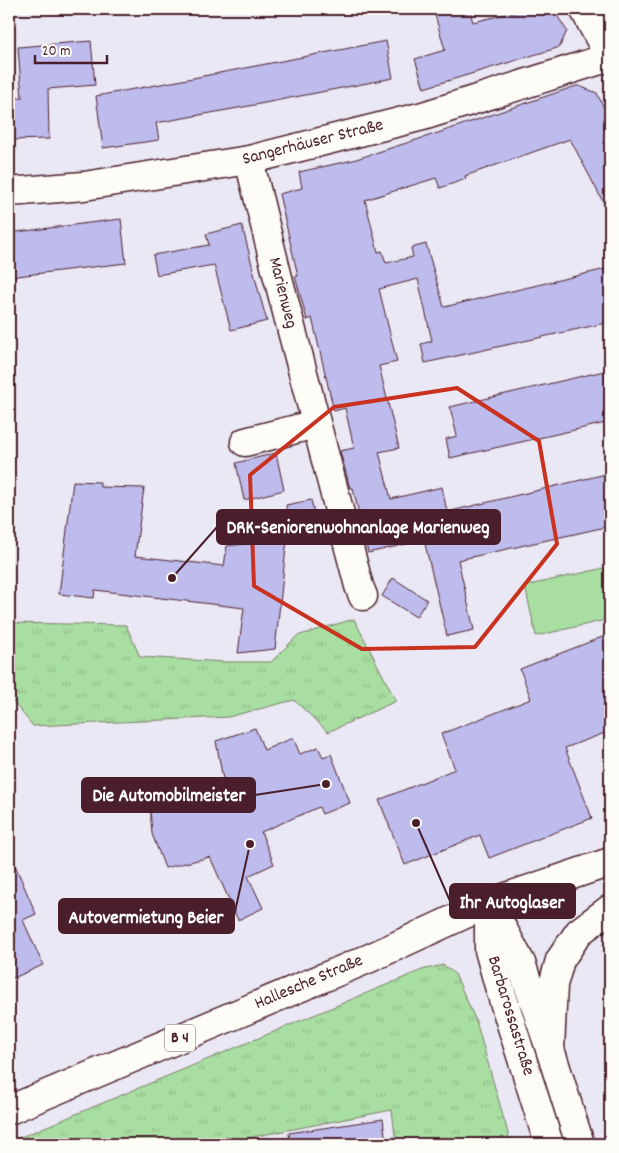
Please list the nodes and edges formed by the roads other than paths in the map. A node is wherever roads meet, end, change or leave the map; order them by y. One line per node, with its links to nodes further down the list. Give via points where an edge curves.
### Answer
1 (584, 9): 2 (main road)
2 (610, 58): 3 (main road, Sangerhäuser Straße, via 423,116)
3 (249, 160): 4 (main road, Sangerhäuser Straße, via 84,186); 5 (main road, Marienweg)
4 (9, 192)
5 (316, 424): 6 (main road); 7 (main road, Marienweg)
6 (245, 442)
7 (364, 596)
8 (610, 862): 9 (main road, Hallesche Straße)
9 (488, 903): 11 (main road, Barbarossastraße, via 521,963); 12 (main road, Hallesche Straße / B 4, via 370,958); 13 (main road, Barbarossastraße, via 489,950)
10 (610, 909): 11 (main road, via 578,932 560,960 553,985)
11 (550, 1049): 14 (main road, Barbarossastraße)
12 (9, 1110)
13 (549, 1144)
14 (580, 1144)

